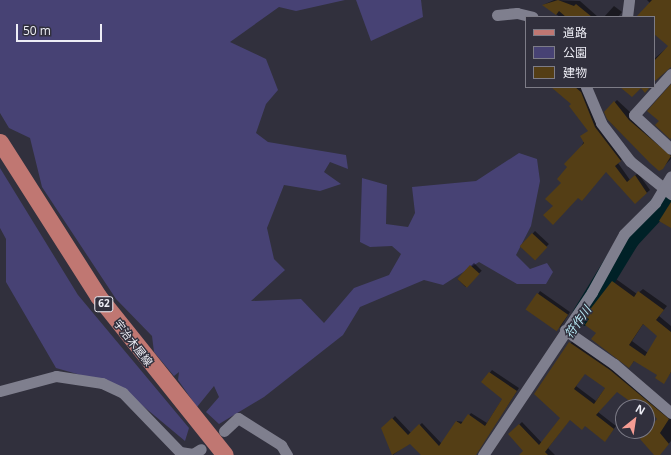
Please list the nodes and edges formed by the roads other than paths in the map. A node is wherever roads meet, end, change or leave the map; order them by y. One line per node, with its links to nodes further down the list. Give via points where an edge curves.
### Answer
1 (628, 0): 4 (street)
2 (497, 15): 3 (street, via 517,13)
3 (529, 16)
4 (627, 16)
5 (671, 74): 8 (street, via 634,115)
6 (586, 88): 10 (street, via 601,123 630,161)
7 (0, 142): 16 (main road, 宇治木屋線 / 62, via 98,296)
8 (671, 149)
9 (671, 176): 10 (street)
10 (665, 191): 11 (street, via 643,217 624,234 603,275)
11 (566, 331): 13 (street, via 584,342); 18 (street)
12 (0, 391): 15 (street, via 56,376 102,383 123,393 180,452 193,454)
13 (671, 413)
14 (224, 431): 17 (street, via 238,418 281,445)
15 (201, 449)
16 (225, 455)
17 (287, 455)
18 (483, 455)

